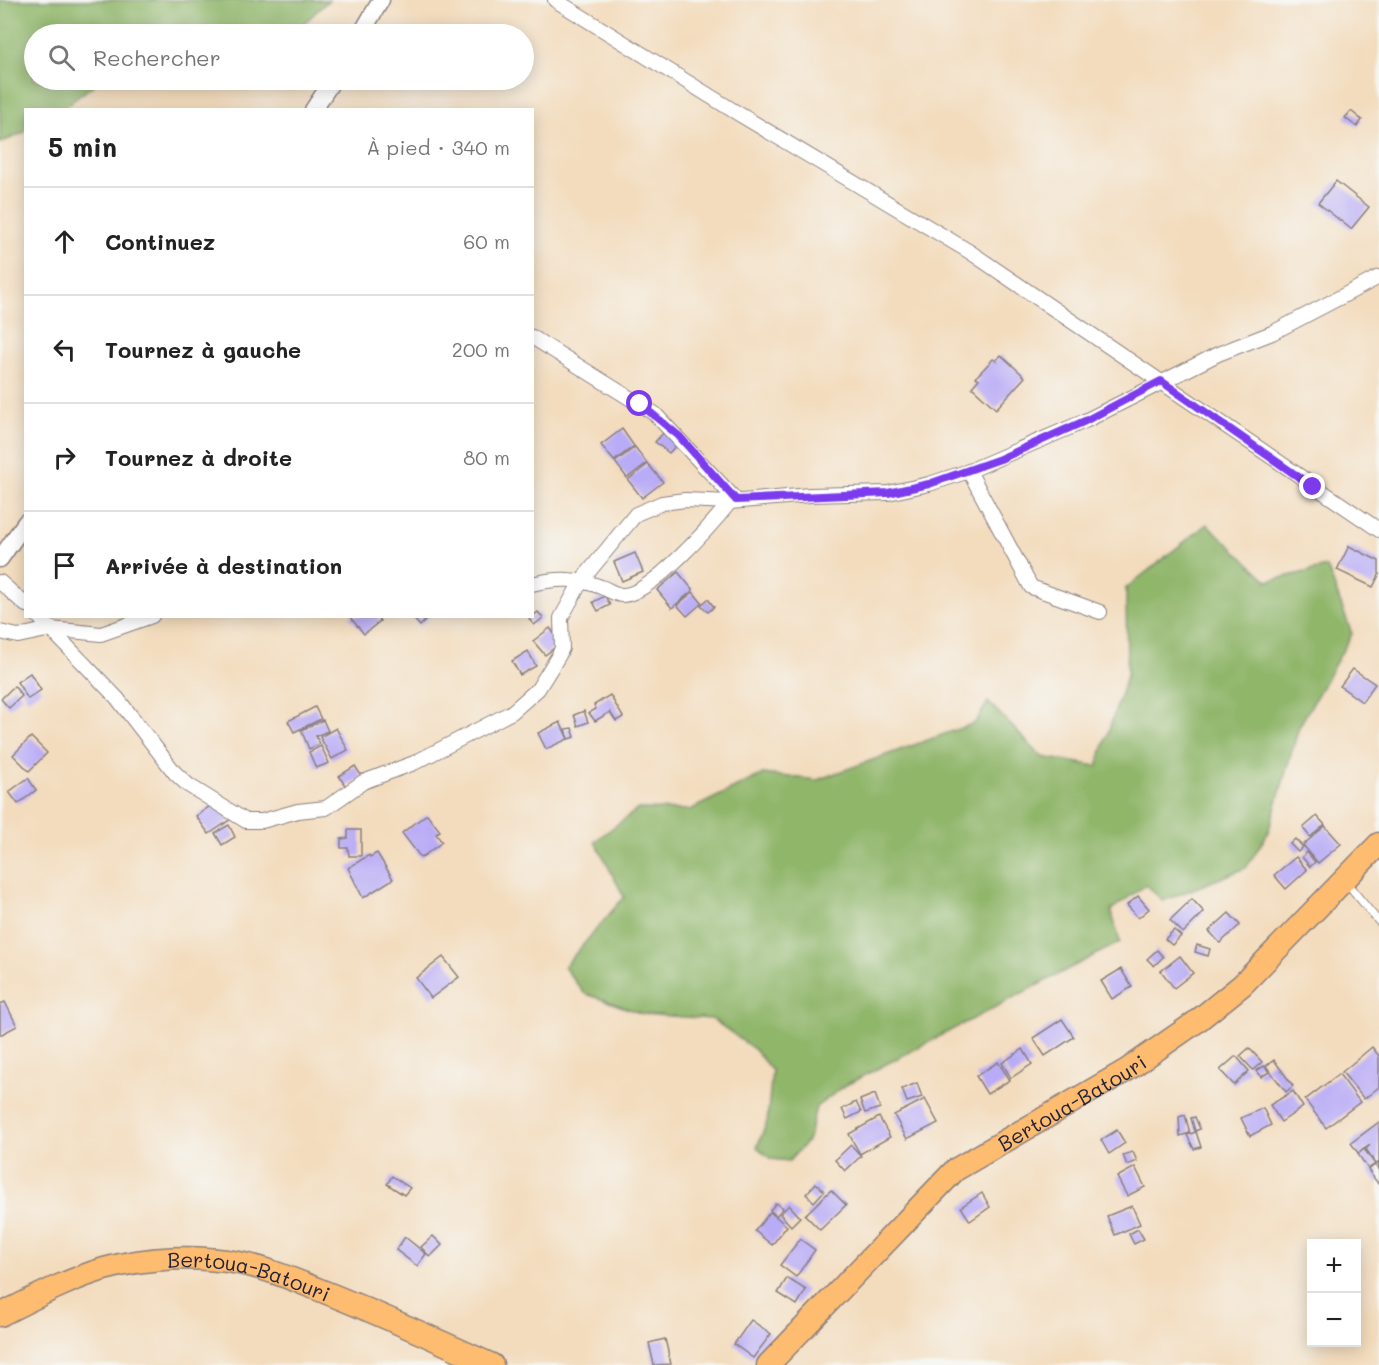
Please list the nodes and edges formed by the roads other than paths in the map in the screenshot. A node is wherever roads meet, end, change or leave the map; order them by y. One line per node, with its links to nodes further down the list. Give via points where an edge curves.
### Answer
1 (381, 0): 3 (street)
2 (555, 0): 8 (street, via 970,252)
3 (367, 24)
4 (326, 90): 5 (street)
5 (313, 108)
6 (1379, 277): 8 (street, via 1272,333)
7 (534, 338): 10 (street, via 655,414)
8 (1161, 381): 9 (street, via 1085,421); 12 (street)
9 (969, 471): 10 (street, via 888,493); 18 (street, via 1032,587)
10 (733, 501): 14 (street, via 685,500 645,508 626,525); 14 (street, via 694,543 647,585 630,594 621,596)
11 (24, 525): 13 (street)
12 (1379, 530)
13 (1, 556)
14 (582, 580): 16 (street); 21 (street, via 561,618 562,648 526,702 414,763 363,782 326,808 298,810 262,821 246,821 188,785 117,698)
15 (0, 582): 17 (street)
16 (534, 584)
17 (24, 603)
18 (1100, 612)
19 (40, 618): 21 (street)
20 (146, 618): 21 (street, via 101,634)
21 (51, 628): 22 (street, via 18,636)
22 (0, 632)
23 (1379, 844): 24 (highway, Bertoua-Batouri)
24 (1344, 880): 25 (lane); 27 (highway, Bertoua-Batouri, via 1242,985 1196,1022 1127,1070 955,1170)
25 (1379, 922)
26 (0, 1315): 28 (highway, Bertoua-Batouri, via 63,1283 106,1269 194,1258 240,1263 279,1275 341,1298)
27 (774, 1362)
28 (483, 1363)

